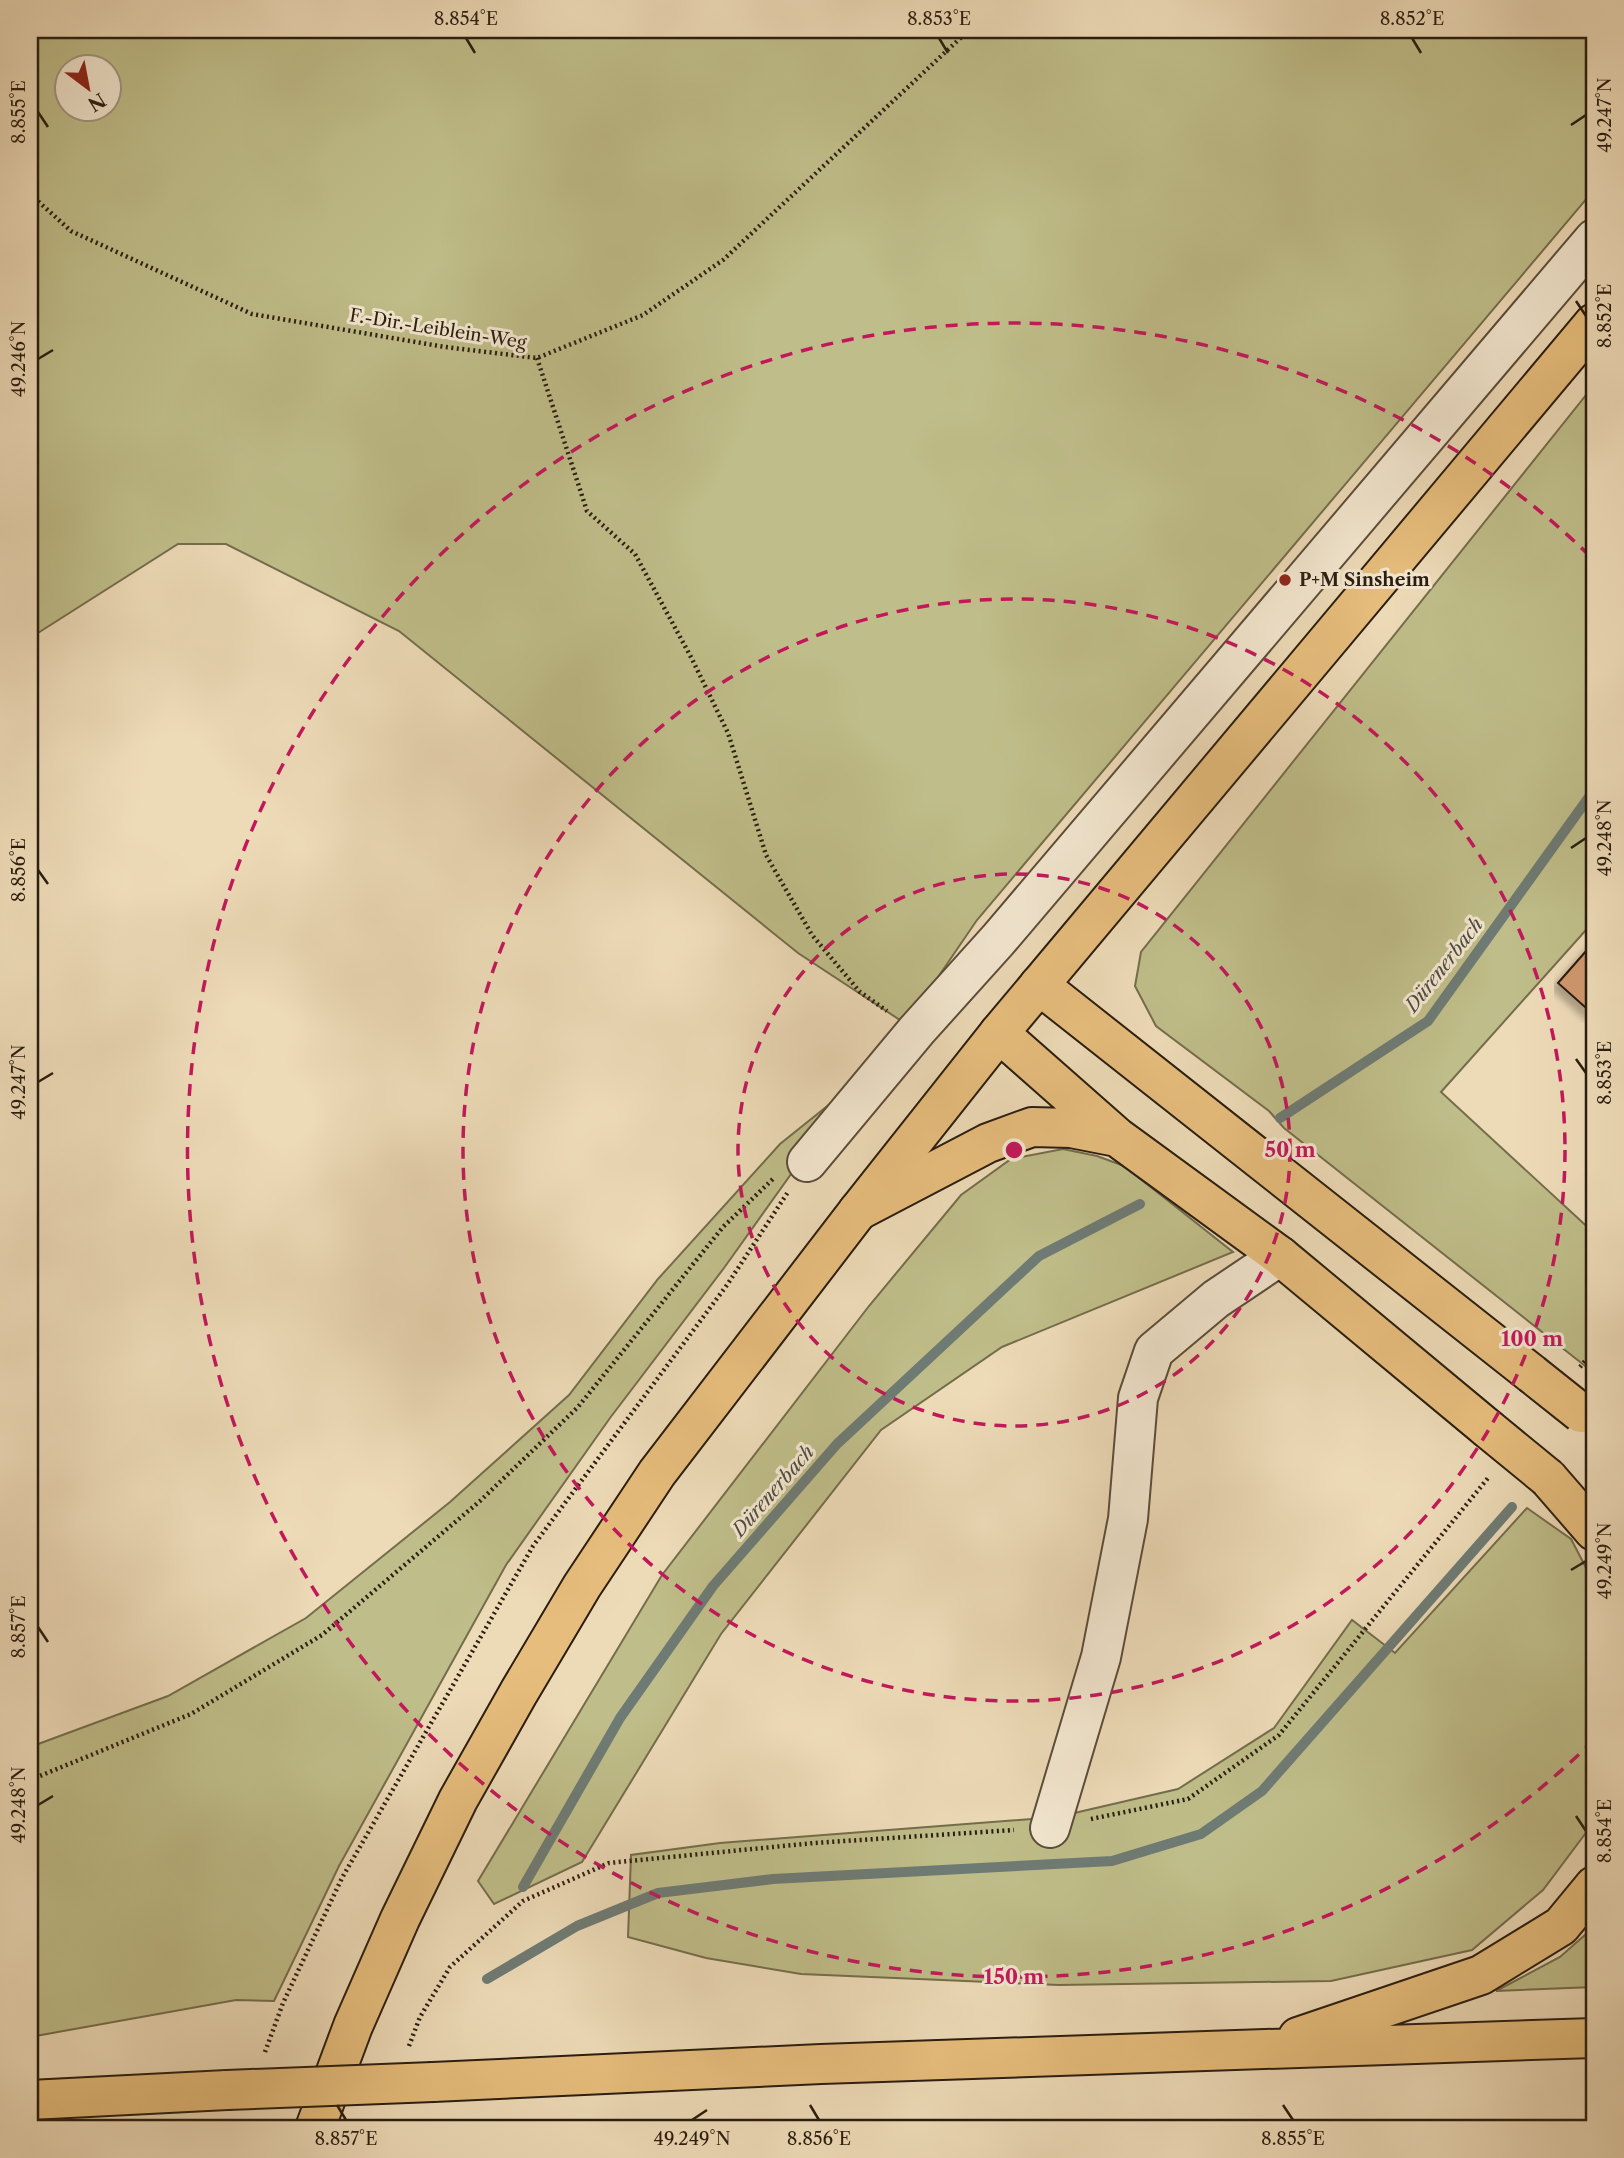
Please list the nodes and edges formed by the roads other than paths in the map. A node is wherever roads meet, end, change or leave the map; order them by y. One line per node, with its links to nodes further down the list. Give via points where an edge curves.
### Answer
1 (1594, 239): 6 (lane)
2 (1594, 323): 3 (main road)
3 (1039, 985): 4 (main road); 9 (main road, bridge)
4 (999, 1033): 5 (main road); 7 (main road)
5 (1116, 1137): 7 (main road, via 1071,1128 1032,1128 988,1143); 8 (main road)
6 (807, 1162)
7 (858, 1211): 16 (main road, via 657,1473 519,1692 458,1800 400,1919)
8 (1280, 1256): 10 (main road, bridge, via 1548,1478); 11 (lane, via 1216,1299 1154,1351 1138,1398 1128,1519 1101,1657)
9 (1594, 1424)
10 (1594, 1531)
11 (1050, 1828)
12 (1594, 1886): 14 (main road, via 1561,1926 1481,1975)
13 (1594, 2038): 14 (main road)
14 (1259, 2050): 15 (main road, bridge, via 821,2064)
15 (30, 2100)
16 (315, 2128)

